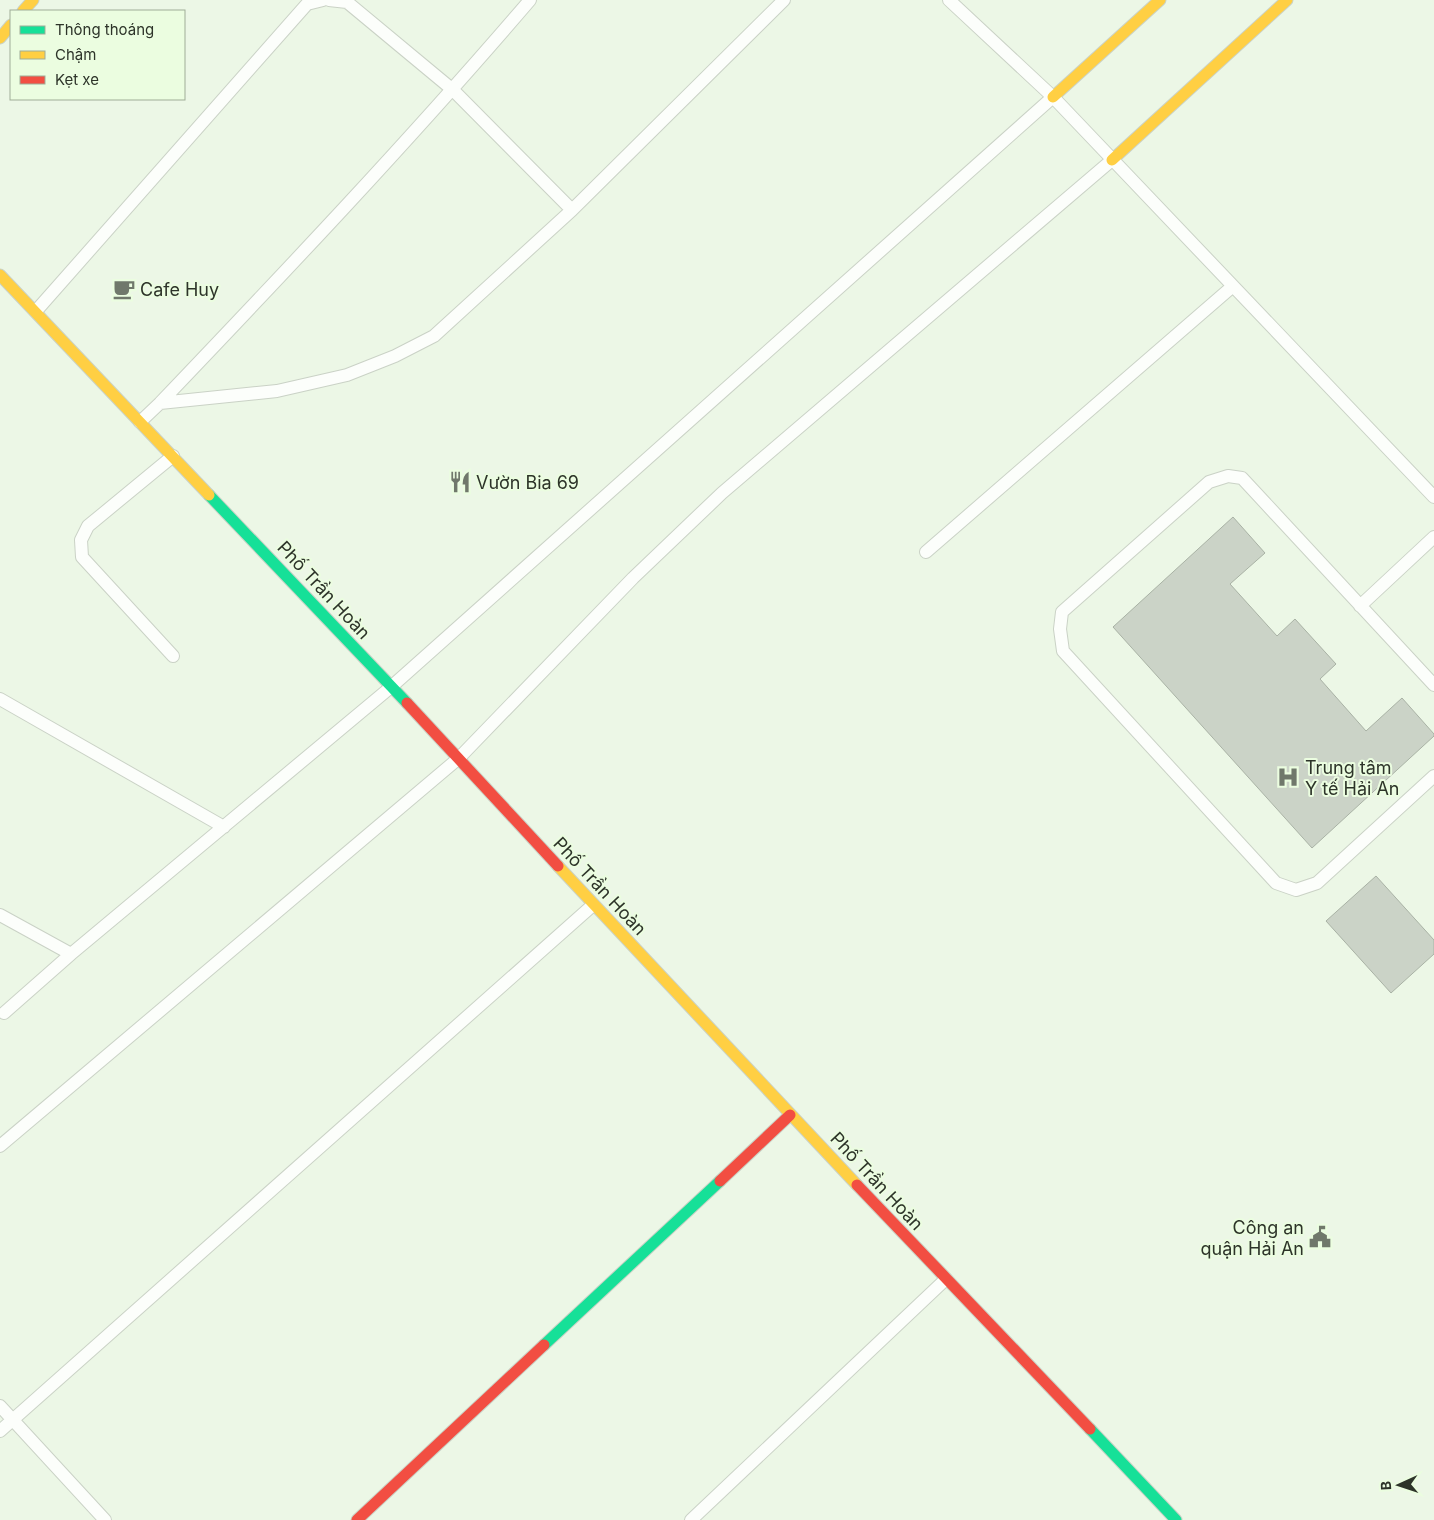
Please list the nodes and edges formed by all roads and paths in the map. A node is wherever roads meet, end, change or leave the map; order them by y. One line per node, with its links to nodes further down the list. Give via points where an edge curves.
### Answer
1 (33, 0): 9 (street)
2 (323, 0): 18 (lane, via 307,4)
3 (329, 0): 12 (lane, via 346,2)
4 (530, 0): 12 (lane)
5 (784, 0): 15 (lane)
6 (949, 0): 13 (lane)
7 (1160, 0): 13 (street)
8 (1288, 0): 14 (street)
9 (24, 10)
10 (10, 26): 11 (street)
11 (0, 38)
12 (453, 90): 15 (lane); 19 (lane, via 320,236)
13 (1053, 97): 14 (lane); 28 (lane)
14 (1112, 160): 17 (lane); 30 (lane, via 722,492 633,578)
15 (572, 210): 19 (lane, via 434,336 395,356 347,375 277,391)
16 (0, 275): 18 (street, Phố Trần Hoàn)
17 (1232, 286): 22 (lane); 24 (lane)
18 (36, 311): 20 (street, Phố Trần Hoàn)
19 (160, 403): 20 (lane)
20 (140, 422): 21 (street, Phố Trần Hoàn)
21 (173, 456): 26 (lane, via 88,526 81,540 82,557); 28 (street, Phố Trần Hoàn)
22 (1434, 497)
23 (1434, 537): 25 (lane)
24 (926, 552)
25 (1360, 606): 27 (lane); 31 (lane, via 1242,478 1228,476 1210,482 1062,612 1060,629 1064,651 1276,883 1296,890 1317,884)
26 (173, 656)
27 (1434, 686)
28 (391, 687): 30 (street, Phố Trần Hoàn); 32 (lane)
29 (0, 699): 32 (lane)
30 (459, 758): 33 (street, Phố Trần Hoàn); 38 (lane)
31 (1434, 776)
32 (224, 827): 35 (lane)
33 (593, 906): 37 (street, Phố Trần Hoàn); 41 (lane)
34 (0, 915): 35 (lane)
35 (71, 954): 36 (lane)
36 (4, 1013)
37 (790, 1115): 39 (street, Phố Trần Hoàn); 44 (street)
38 (0, 1146)
39 (946, 1279): 45 (lane); 46 (street, Phố Trần Hoàn)
40 (0, 1406): 41 (lane)
41 (13, 1420): 42 (lane); 43 (lane)
42 (0, 1431)
43 (105, 1520)
44 (357, 1520)
45 (691, 1520)
46 (1176, 1520)

